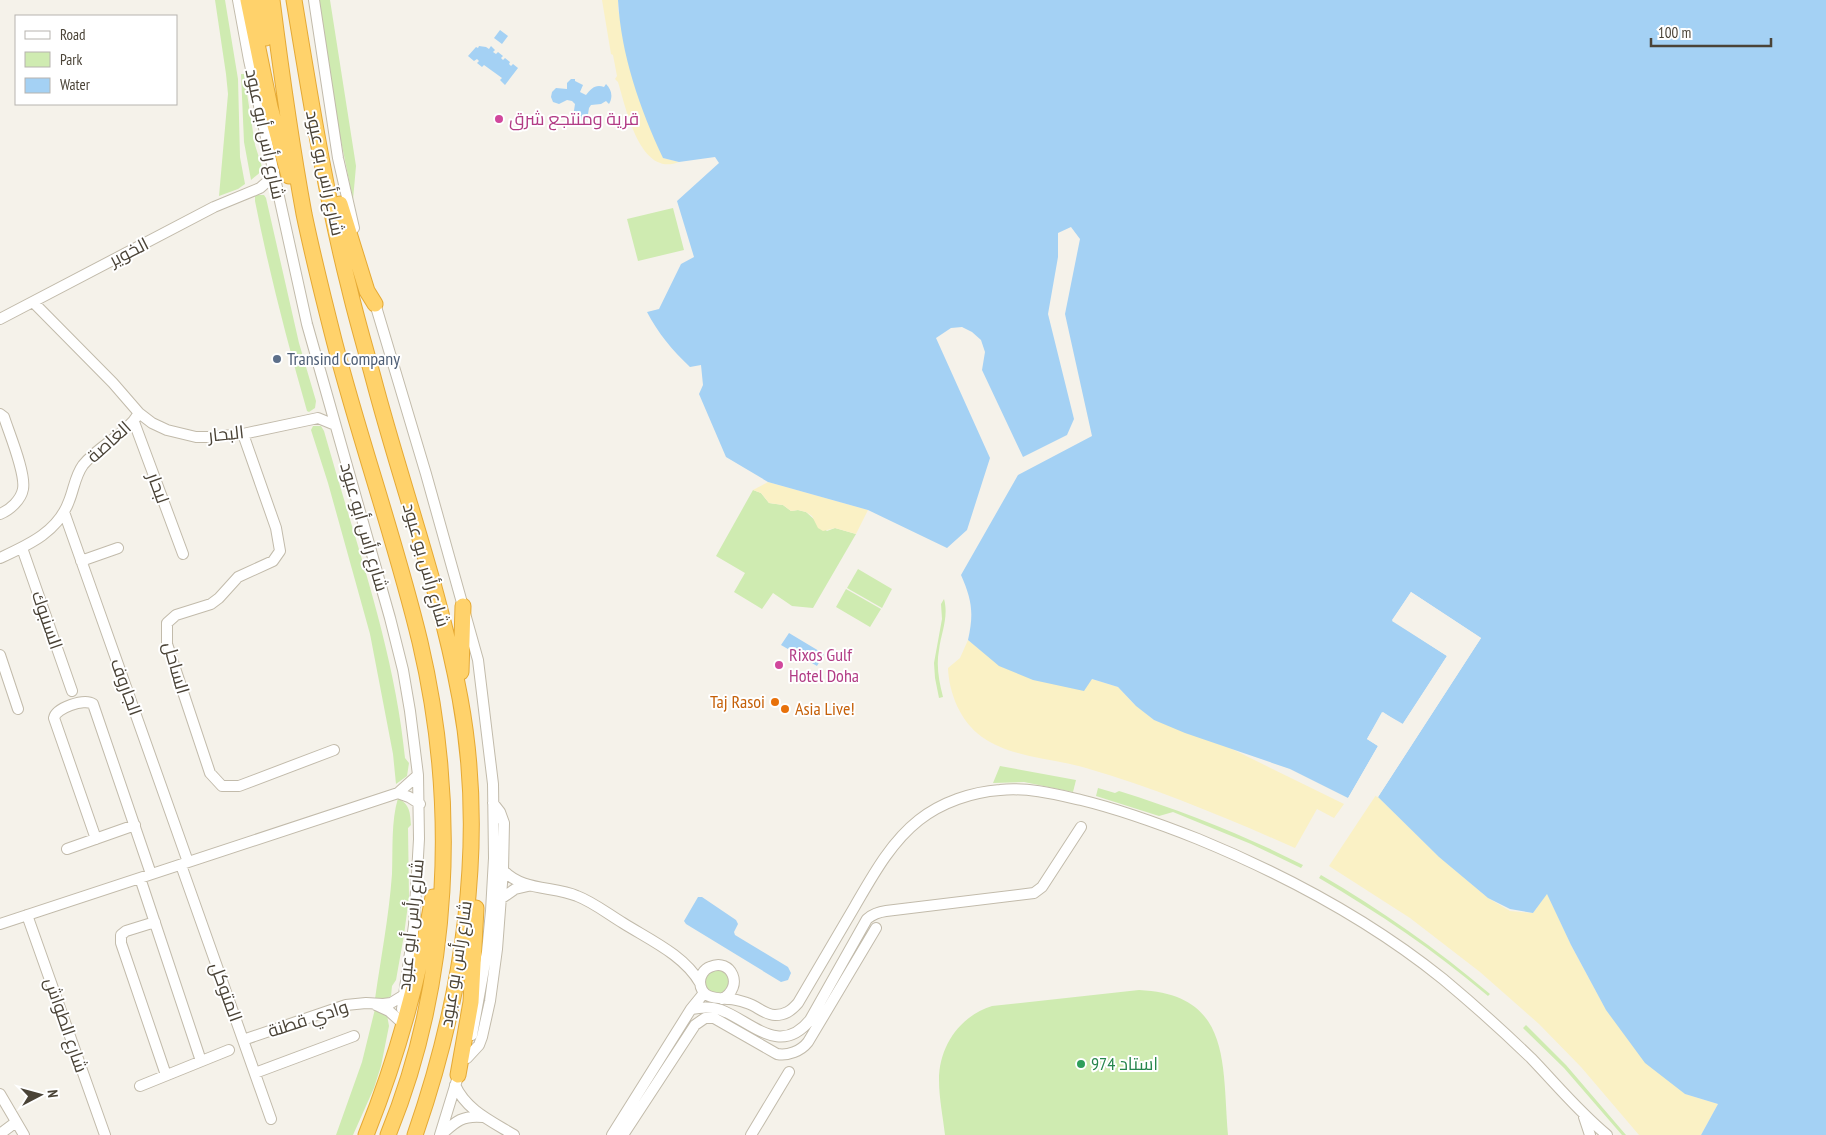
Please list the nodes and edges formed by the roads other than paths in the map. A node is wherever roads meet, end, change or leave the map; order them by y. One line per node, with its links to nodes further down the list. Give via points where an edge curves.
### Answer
1 (238, 0): 8 (street, شارع رأس أبو عبود)
2 (248, 0): 9 (highway, via 270,107)
3 (259, 0): 9 (highway)
4 (272, 0): 12 (highway, شارع رأس بو عبود, via 284,97)
5 (294, 0): 7 (highway, شارع رأس بو عبود)
6 (314, 0): 14 (street, via 338,158)
7 (312, 113): 14 (highway, via 367,291); 32 (highway, شارع رأس بو عبود, via 348,285 440,610)
8 (274, 171): 10 (street, الخوير); 11 (street, شارع رأس أبو عبود)
9 (289, 175): 12 (highway, via 293,192)
10 (260, 188): 11 (street); 13 (street, الخوير, via 214,207)
11 (278, 194): 16 (street, شارع رأس أبو عبود)
12 (305, 215): 43 (highway, شارع رأس بو عبود, via 336,348 420,644 441,779)
13 (33, 302): 15 (street, الخوير); 18 (street, الغاصة, via 113,384)
14 (375, 304): 29 (street)
15 (0, 319)
16 (328, 402): 19 (street); 20 (street, شارع رأس أبو عبود)
17 (0, 414): 23 (street, via 4,416 23,479 18,501)
18 (136, 417): 21 (street, البحار, via 181,435); 22 (street, الغاصة, via 82,466); 26 (street, لبحار)
19 (318, 418): 20 (street); 21 (street, البحار)
20 (335, 425): 35 (street, شارع رأس أبو عبود, via 398,652)
21 (244, 434): 34 (street, الساحل, via 276,528 280,551 273,561 238,577 211,604 176,615 167,623 167,644 210,773 222,786 239,786)
22 (64, 512): 24 (street, الغاصة, via 40,538); 28 (street, الجاروف)
23 (0, 514)
24 (22, 548): 27 (street, الغاصة); 31 (street, السنبوك)
25 (118, 548): 28 (street)
26 (183, 554)
27 (0, 558)
28 (81, 561): 45 (street, الجاروف)
29 (463, 606): 32 (highway); 37 (street, via 478,660)
30 (0, 655): 33 (street)
31 (72, 691)
32 (460, 701): 41 (highway, شارع رأس بو عبود, via 469,776)
33 (18, 709)
34 (334, 750)
35 (418, 775): 36 (street); 38 (street, شارع رأس أبو عبود)
36 (398, 794): 38 (street); 45 (street)
37 (493, 803): 46 (street, via 504,823); 69 (street, via 491,911 481,988)
38 (420, 804): 59 (street, شارع رأس أبو عبود, via 414,925)
39 (135, 825): 42 (street); 42 (street, via 93,704 85,702 60,710 54,718); 47 (street)
40 (1081, 827): 63 (street, via 1042,887 1034,893 880,912 870,916 810,1020 792,1034 781,1037 769,1035 722,1010)
41 (470, 829): 75 (highway, via 476,900 474,974); 87 (highway, شارع رأس بو عبود, via 468,901 457,976 441,1051)
42 (96, 838): 44 (street)
43 (443, 838): 70 (highway, via 414,988); 86 (highway, شارع رأس بو عبود, via 440,921 426,1013 411,1072)
44 (67, 849)
45 (185, 863): 47 (street); 67 (street, المتوكل)
46 (503, 870): 49 (street, via 514,880); 50 (street)
47 (152, 874): 48 (street)
48 (140, 878): 51 (street); 52 (street)
49 (529, 886): 50 (street, via 515,889); 55 (street, via 579,896)
50 (502, 898): 69 (street, via 486,1019 479,1046)
51 (27, 915): 53 (street); 84 (street, شارع الطواش)
52 (154, 922): 71 (street); 74 (street, via 121,935 121,943)
53 (0, 924)
54 (876, 928): 91 (street, via 805,1045 785,1055 772,1052 714,1018 701,1019)
55 (677, 957): 56 (street); 58 (street, via 693,972)
56 (711, 966): 57 (street, via 728,968); 58 (street, via 703,973)
57 (735, 983): 60 (street, via 733,990); 62 (street)
58 (704, 991): 60 (street); 63 (street); 64 (street)
59 (404, 995): 61 (street, وادي قطنة, via 391,1003); 65 (street, شارع رأس أبو عبود)
60 (722, 999): 62 (street)
61 (373, 1004): 65 (street, وادي قطنة); 67 (street, وادي قطنة, via 346,1005)
62 (754, 1005): 78 (street, via 776,1015 785,1014 798,1004 875,873 900,837 920,819 976,793 1030,790 1106,806 1148,819 1237,855 1314,894 1440,977 1482,1012)
63 (704, 1007): 64 (street)
64 (691, 1009): 90 (street)
65 (400, 1020): 70 (street, شارع رأس أبو عبود)
66 (354, 1036): 73 (street)
67 (243, 1040): 73 (street, المتوكل)
68 (229, 1050): 71 (street)
69 (466, 1058): 75 (street)
70 (393, 1060): 85 (highway)
71 (201, 1061): 74 (street)
72 (789, 1072): 92 (street)
73 (255, 1073): 80 (street, المتوكل)
74 (166, 1075): 76 (street)
75 (457, 1080): 79 (street, via 466,1103); 88 (street)
76 (140, 1086)
77 (0, 1094): 81 (street)
78 (1581, 1112): 93 (street); 94 (street)
79 (483, 1116): 88 (street, via 462,1118); 89 (street)
80 (271, 1119)
81 (16, 1122): 82 (street); 83 (street)
82 (0, 1134)
83 (24, 1135)
84 (105, 1135)
85 (366, 1135)
86 (388, 1135)
87 (416, 1135)
88 (441, 1135)
89 (514, 1135)
90 (612, 1135)
91 (623, 1135)
92 (751, 1135)
93 (1590, 1135)
94 (1607, 1135)

